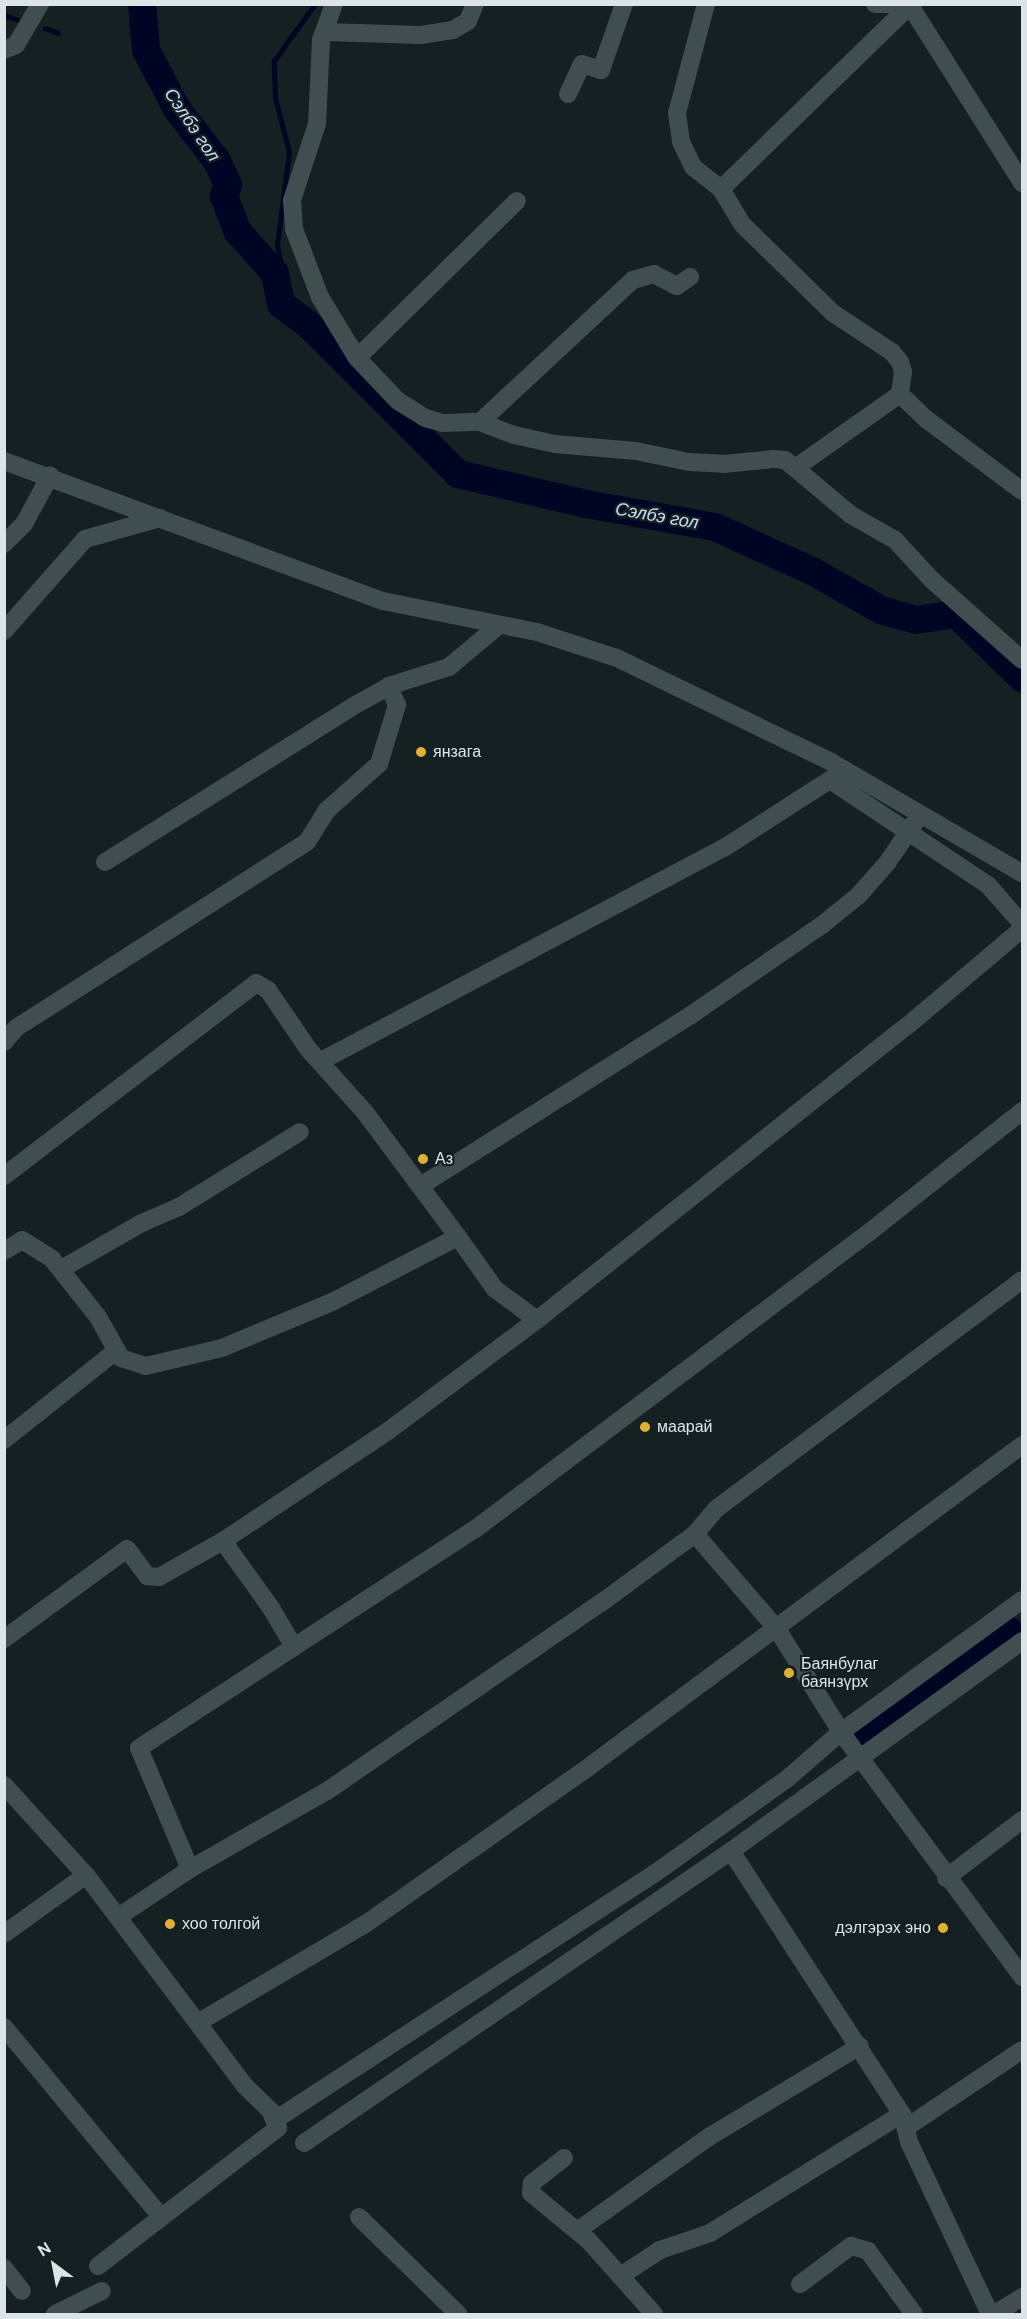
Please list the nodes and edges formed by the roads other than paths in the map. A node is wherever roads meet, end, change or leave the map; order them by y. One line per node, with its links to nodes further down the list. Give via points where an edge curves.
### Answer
1 (40, 4): 10 (street, via 16,45)
2 (334, 4): 9 (street)
3 (475, 4): 9 (street, via 468,21 453,30 421,34)
4 (624, 4): 11 (street, via 601,70 582,64)
5 (706, 4): 13 (street, via 677,113 681,142 693,167)
6 (875, 4): 7 (street)
7 (889, 4)
8 (910, 5): 12 (street); 13 (street)
9 (326, 32): 16 (street, via 321,40 317,124 292,200 294,229 320,297)
10 (4, 50)
11 (568, 94)
12 (1023, 183)
13 (721, 189): 17 (street, via 742,224 833,313 900,362)
14 (517, 201): 16 (street)
15 (690, 277): 18 (street, via 677,286 654,274 633,280)
16 (357, 358): 18 (street, via 398,401 425,418 442,423)
17 (900, 394): 20 (street); 22 (street, via 926,419)
18 (480, 422): 20 (street, via 555,444 636,451 689,462 785,460)
19 (4, 461): 21 (street)
20 (795, 468): 27 (street, via 850,515 895,540 932,580)
21 (50, 476): 23 (street); 24 (street, via 24,524)
22 (1023, 491)
23 (160, 518): 25 (street, via 383,601); 26 (street, via 85,539)
24 (4, 544)
25 (498, 626): 28 (street, via 449,667); 29 (street, via 565,638 617,658)
26 (4, 631)
27 (1023, 660)
28 (389, 686): 33 (street); 37 (street, via 397,705 379,764 326,811 307,842 16,1028)
29 (845, 770): 30 (street); 31 (street)
30 (830, 780): 32 (street); 38 (street, via 724,848 381,1025)
31 (920, 815): 32 (street); 34 (street)
32 (907, 834): 35 (street, via 988,885); 42 (street, via 858,896 822,925 691,1015)
33 (105, 862)
34 (1023, 873)
35 (1023, 924)
36 (1023, 929): 47 (street, via 906,1027)
37 (4, 1042)
38 (321, 1061): 41 (street, via 268,990 256,983); 42 (street)
39 (1023, 1112): 57 (street, via 474,1530)
40 (300, 1132): 45 (street, via 179,1207 142,1223)
41 (4, 1176)
42 (422, 1185): 43 (street)
43 (458, 1237): 47 (street, via 495,1289); 48 (street, via 332,1302 222,1348 146,1366 120,1358)
44 (4, 1251): 45 (street, via 22,1239)
45 (63, 1268): 48 (street)
46 (1023, 1280): 51 (street, via 716,1509)
47 (537, 1320): 52 (street, via 425,1405)
48 (116, 1351): 49 (street)
49 (4, 1440)
50 (1023, 1445): 54 (street)
51 (695, 1534): 54 (street); 63 (street, via 416,1732 297,1809)
52 (223, 1541): 55 (street, via 152,1579 127,1549); 57 (street, via 272,1608)
53 (1023, 1600): 58 (street)
54 (777, 1629): 58 (street); 69 (street, via 364,1925)
55 (4, 1639)
56 (1023, 1641): 59 (street)
57 (294, 1647): 63 (street, via 139,1748)
58 (842, 1732): 59 (street); 73 (street, via 788,1778 654,1874)
59 (860, 1757): 62 (street); 65 (street)
60 (4, 1785): 64 (street)
61 (1023, 1820): 65 (street)
62 (731, 1851): 71 (street); 74 (street)
63 (190, 1869): 66 (street)
64 (86, 1875): 66 (street); 67 (street)
65 (946, 1878): 68 (street)
66 (118, 1917): 69 (street)
67 (4, 1934)
68 (1023, 1977)
69 (199, 2022): 75 (street)
70 (4, 2027): 79 (street)
71 (860, 2046): 76 (street); 81 (street, via 710,2137)
72 (1023, 2050): 76 (street)
73 (354, 2068): 74 (street); 75 (street, via 285,2115)
74 (375, 2092): 77 (street)
75 (272, 2115): 79 (street, via 278,2128)
76 (904, 2120): 84 (street, via 710,2233 660,2250); 93 (street, via 909,2142)
77 (304, 2142)
78 (564, 2158): 81 (street, via 530,2188 534,2198)
79 (161, 2217): 82 (street)
80 (359, 2217): 90 (street)
81 (577, 2231): 84 (street)
82 (98, 2266)
83 (4, 2268): 86 (street)
84 (622, 2274): 91 (street)
85 (800, 2284): 92 (street, via 851,2246 868,2251)
86 (22, 2291)
87 (102, 2291): 89 (street)
88 (1023, 2296): 94 (street)
89 (55, 2314)
90 (458, 2314)
91 (654, 2314)
92 (914, 2314)
93 (990, 2314)
94 (995, 2314)

